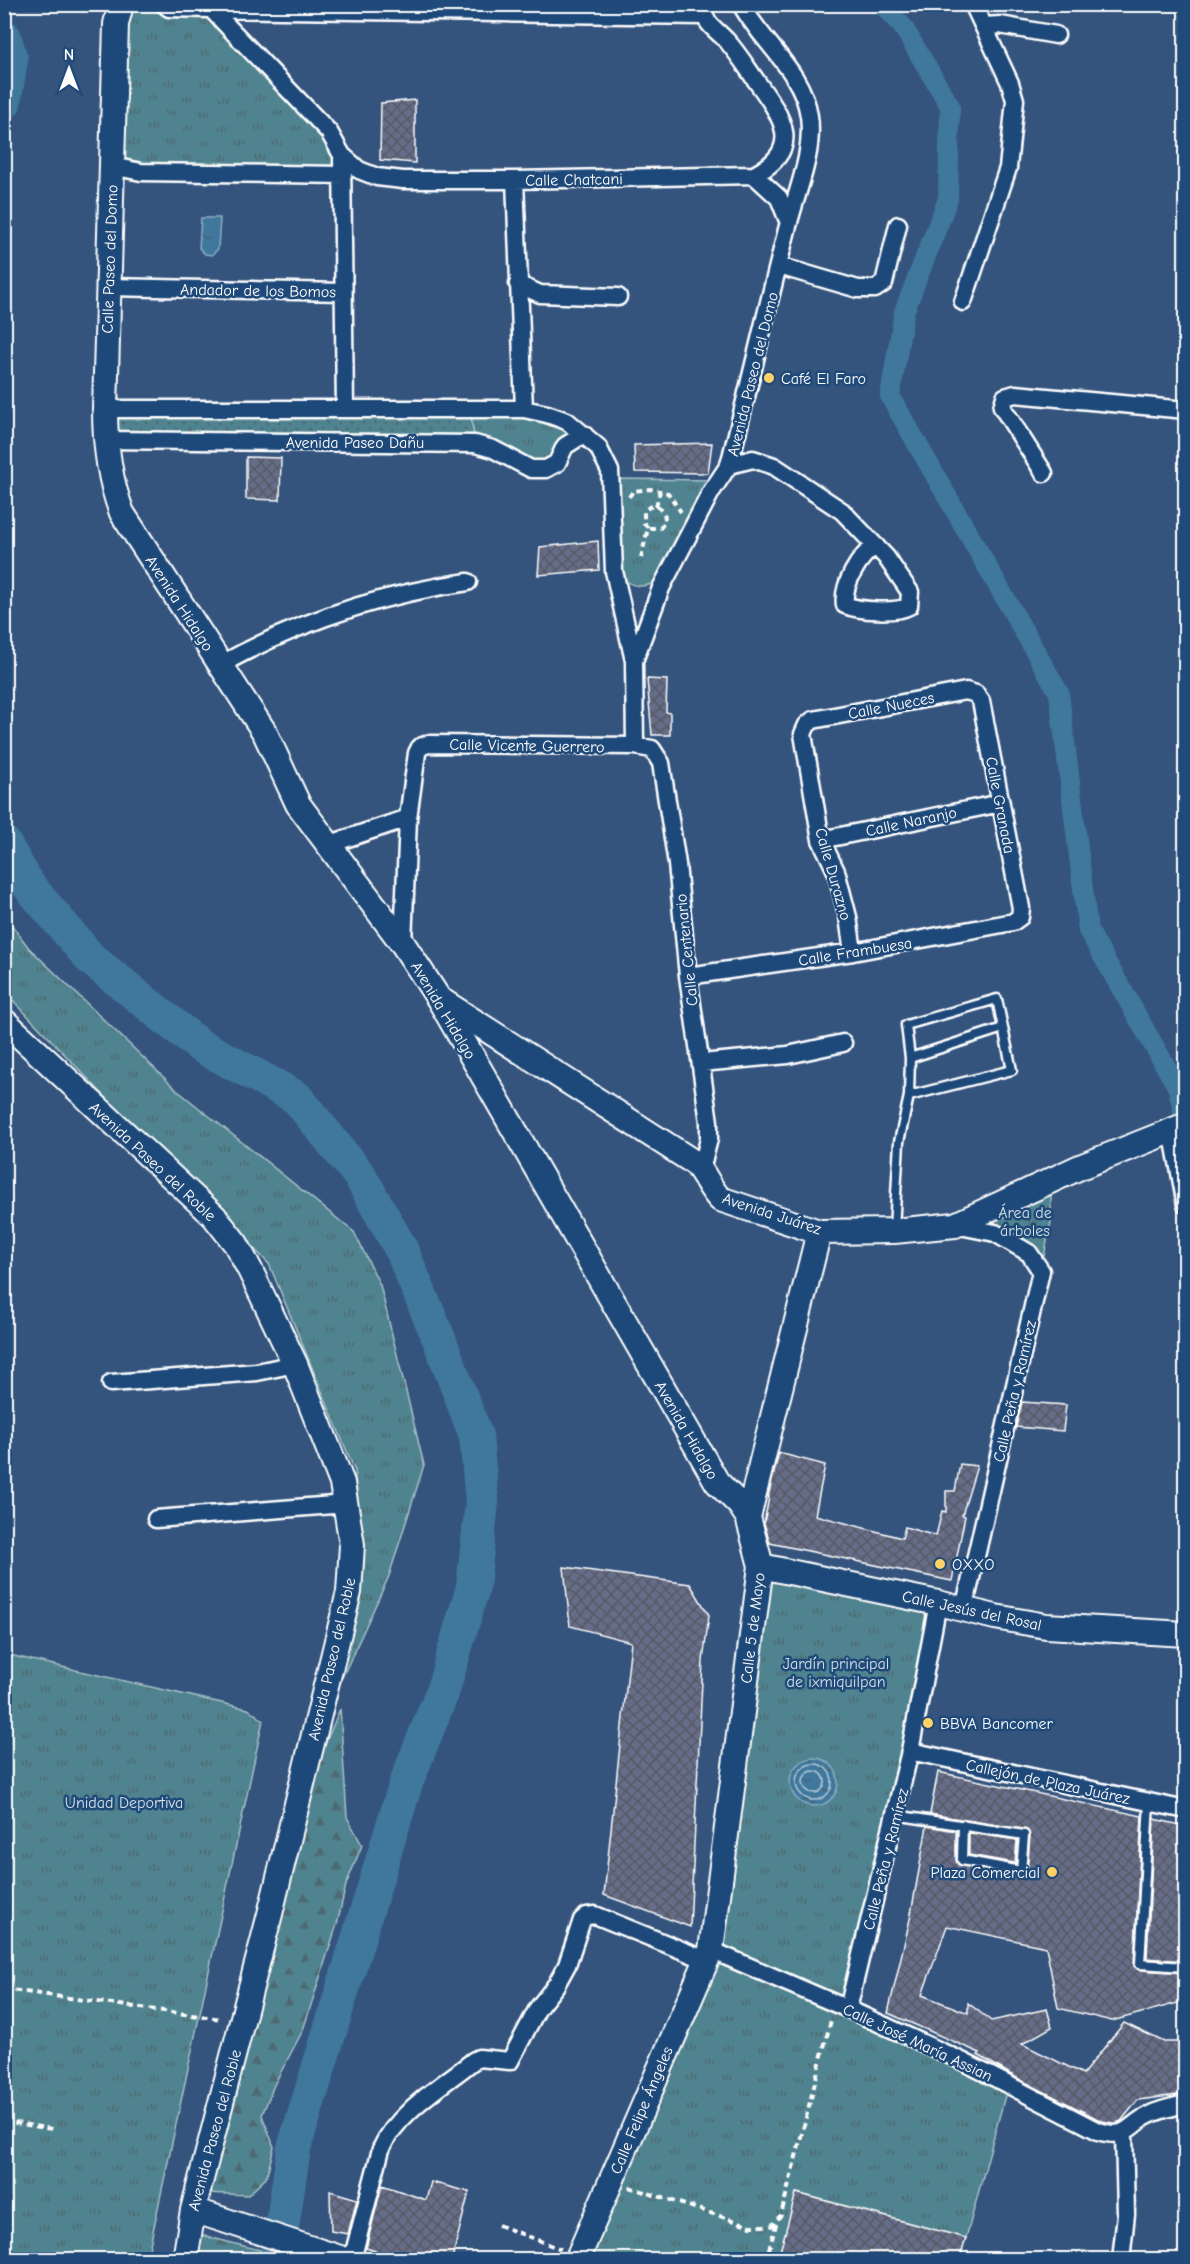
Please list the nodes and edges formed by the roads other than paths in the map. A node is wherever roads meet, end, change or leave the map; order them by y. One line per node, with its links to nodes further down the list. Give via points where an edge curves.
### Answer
1 (121, 4): 10 (street, Calle Paseo del Domo, via 116,24)
2 (164, 4): 5 (street, via 169,8)
3 (741, 4): 14 (street, Avenida Paseo del Domo, via 790,71 809,116 808,156)
4 (973, 4): 7 (street)
5 (211, 9): 6 (street); 9 (street, via 328,132)
6 (703, 10): 12 (street, Calle Chatcani, via 710,26 726,40 777,110 786,130 782,150 769,167)
7 (984, 26): 8 (street); 21 (street, via 1015,100 1008,168)
8 (1056, 35)
9 (342, 155): 11 (street, Andador de los Bomos); 13 (street, Calle Chatcani, via 359,170 377,177)
10 (112, 166): 11 (street, via 141,172); 18 (street, Calle Paseo del Domo)
11 (343, 175): 19 (street, Andador de los Bomos)
12 (754, 175): 13 (street, Calle Chatcani); 14 (street, via 779,198)
13 (515, 180): 17 (street)
14 (789, 223): 16 (street, Avenida Paseo del Domo)
15 (898, 225): 16 (street, via 884,284 875,289 858,289)
16 (779, 266): 28 (street, Avenida Paseo del Domo)
17 (518, 284): 20 (street, via 540,294); 24 (street)
18 (108, 287): 19 (street, Andador de los Bomos); 22 (street, Calle Paseo del Domo)
19 (344, 292): 23 (street)
20 (618, 297)
21 (963, 302)
22 (105, 410): 23 (street, Avenida Paseo Dañu); 27 (street, Calle Paseo del Domo)
23 (345, 410): 24 (street, Avenida Paseo Dañu)
24 (524, 410): 26 (street, Avenida Paseo Dañu, via 567,421)
25 (1185, 411): 29 (street, via 1015,394 1005,397 1002,407)
26 (584, 434): 27 (street, Avenida Paseo Dañu, via 565,446 557,463 546,469 531,469 475,444); 33 (street, Avenida Paseo Dañu, via 598,447 609,471 614,571)
27 (105, 440): 30 (street, Calle Paseo del Domo, via 112,487)
28 (729, 465): 31 (street, via 753,459 774,466 843,511); 33 (street, Avenida Paseo del Domo, via 661,588)
29 (1044, 473)
30 (122, 513): 34 (street, Avenida Hidalgo)
31 (876, 546): 31 (street, via 860,559 844,596 845,605 853,609 902,610 909,606 910,592)
32 (468, 582): 34 (street, via 428,587 328,616 259,643)
33 (634, 662): 37 (street, Avenida Paseo del Domo)
34 (220, 665): 41 (street, Avenida Hidalgo, via 265,733 298,804)
35 (976, 694): 36 (street, Calle Nueces, via 966,692 813,720); 38 (street, Calle Granada, via 981,701)
36 (807, 725): 40 (street, Calle Durazno, via 803,734)
37 (635, 746): 39 (street, Calle Vicente Guerrero, via 428,744 417,753); 45 (street, Calle Centenario, via 652,749 661,763 677,864)
38 (1001, 803): 40 (street, Calle Naranjo); 42 (street, Calle Granada)
39 (408, 818): 41 (street); 43 (street)
40 (821, 840): 44 (street, Calle Durazno, via 836,871)
41 (330, 844): 43 (street, Avenida Hidalgo)
42 (1020, 917): 44 (street, Calle Frambuesa, via 1013,922)
43 (403, 944): 46 (street, Avenida Hidalgo)
44 (853, 952): 45 (street, Calle Frambuesa)
45 (688, 976): 51 (street, Calle Centenario)
46 (440, 999): 54 (street, Avenida Juárez); 62 (street, Avenida Hidalgo, via 717,1482)
47 (4, 1021): 59 (street, Avenida Paseo del Roble, via 214,1216 236,1244)
48 (1003, 1028): 50 (lane); 50 (lane, via 997,999 906,1025); 52 (lane, via 1012,1070)
49 (843, 1042): 51 (street, via 788,1055)
50 (910, 1058): 52 (lane)
51 (701, 1064): 54 (street, Calle Centenario, via 709,1122)
52 (909, 1096): 57 (lane, via 899,1142)
53 (1180, 1127): 55 (street); 56 (street, Avenida Juárez, via 1080,1167)
54 (701, 1170): 58 (street, Avenida Juárez, via 720,1199)
55 (1185, 1205)
56 (955, 1225): 57 (street, Avenida Juárez); 66 (street, Calle Peña y Ramírez, via 995,1233 1029,1253 1041,1271)
57 (894, 1231): 58 (street, Avenida Juárez)
58 (819, 1232): 62 (street, Calle 5 de Mayo)
59 (294, 1364): 60 (street, via 257,1372); 61 (street, Avenida Paseo del Roble, via 342,1483)
60 (111, 1383)
61 (346, 1504): 63 (street); 78 (street, Avenida Paseo del Roble, via 352,1545 349,1592 242,2022)
62 (748, 1517): 64 (street, Calle 5 de Mayo)
63 (156, 1519)
64 (761, 1566): 65 (street, Calle Jesús del Rosal); 73 (street, Calle 5 de Mayo)
65 (938, 1603): 66 (street, Calle Jesús del Rosal); 68 (street, Calle Peña y Ramírez)
66 (964, 1609): 67 (street, Calle Jesús del Rosal, via 1046,1626)
67 (1185, 1634)
68 (910, 1751): 69 (street, Callejón de Plaza Juárez); 71 (street, Calle Peña y Ramírez)
69 (1149, 1802): 70 (street, Callejón de Plaza Juárez); 74 (lane, via 1140,1964)
70 (1185, 1810)
71 (895, 1815): 72 (lane); 75 (street, Calle Peña y Ramírez)
72 (963, 1825): 72 (lane, via 1024,1834 1021,1871 962,1860)
73 (708, 1955): 75 (street, Calle José María Assian); 79 (street, Calle José María Assian, via 596,1915 582,1920 567,1965 510,2061 473,2061 387,2135); 80 (street, Calle Felipe Ángeles)
74 (1185, 1967)
75 (842, 2006): 77 (street, Calle José María Assian, via 964,2062 1098,2131)
76 (1185, 2104): 77 (street, via 1147,2116)
77 (1124, 2133): 82 (street, via 1126,2214)
78 (202, 2212): 79 (street); 81 (street, Avenida Paseo del Roble)
79 (345, 2258)
80 (578, 2258)
81 (185, 2259)
82 (1121, 2259)

